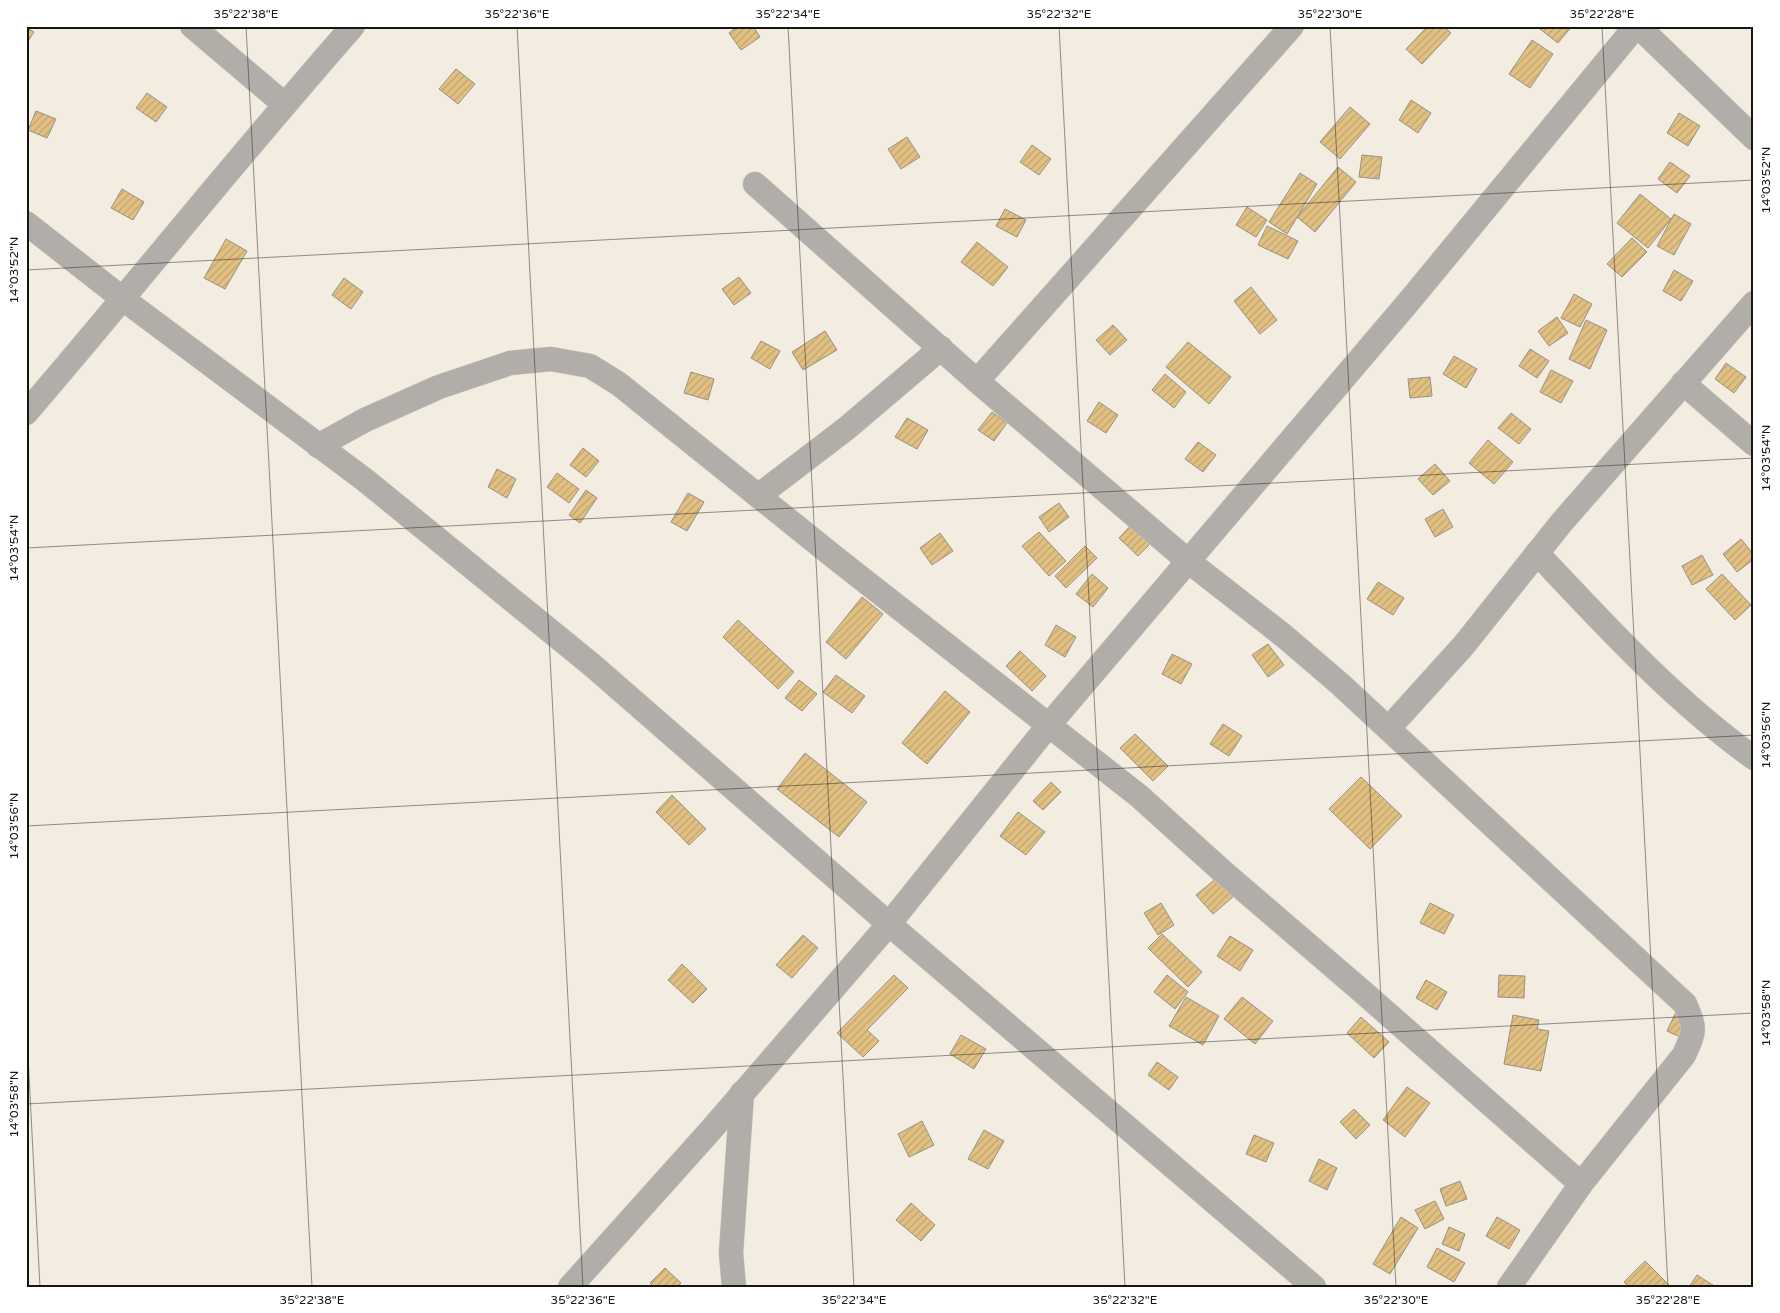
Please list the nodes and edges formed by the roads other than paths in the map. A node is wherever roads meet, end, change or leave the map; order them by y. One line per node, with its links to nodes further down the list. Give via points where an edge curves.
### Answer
1 (192, 26): 5 (street)
2 (353, 26): 5 (street)
3 (1292, 26): 12 (street)
4 (1637, 26): 6 (street); 19 (street)
5 (284, 104): 9 (street)
6 (1754, 138)
7 (755, 184): 11 (street)
8 (26, 223): 9 (street)
9 (123, 300): 14 (street); 16 (street)
10 (1754, 302): 13 (street)
11 (941, 348): 12 (street); 17 (street, via 847,428)
12 (978, 381): 19 (street)
13 (1683, 383): 15 (street); 18 (street)
14 (26, 413)
15 (1754, 444)
16 (318, 446): 17 (street, via 365,420 439,387 510,363 551,359 590,366 619,384); 23 (street, via 365,480 592,664)
17 (758, 496): 20 (street)
18 (1537, 554): 21 (street, via 1464,645); 22 (street, via 1632,653 1728,739)
19 (1188, 561): 20 (street); 21 (street, via 1284,636)
20 (1048, 726): 23 (street); 25 (street, via 1139,796)
21 (1389, 728): 25 (street, via 1685,1004 1694,1034 1684,1055)
22 (1754, 758)
23 (889, 924): 24 (street); 28 (street)
24 (742, 1093): 26 (street); 27 (street, via 731,1253)
25 (1582, 1184): 29 (street)
26 (570, 1287)
27 (734, 1287)
28 (1314, 1287)
29 (1509, 1287)

